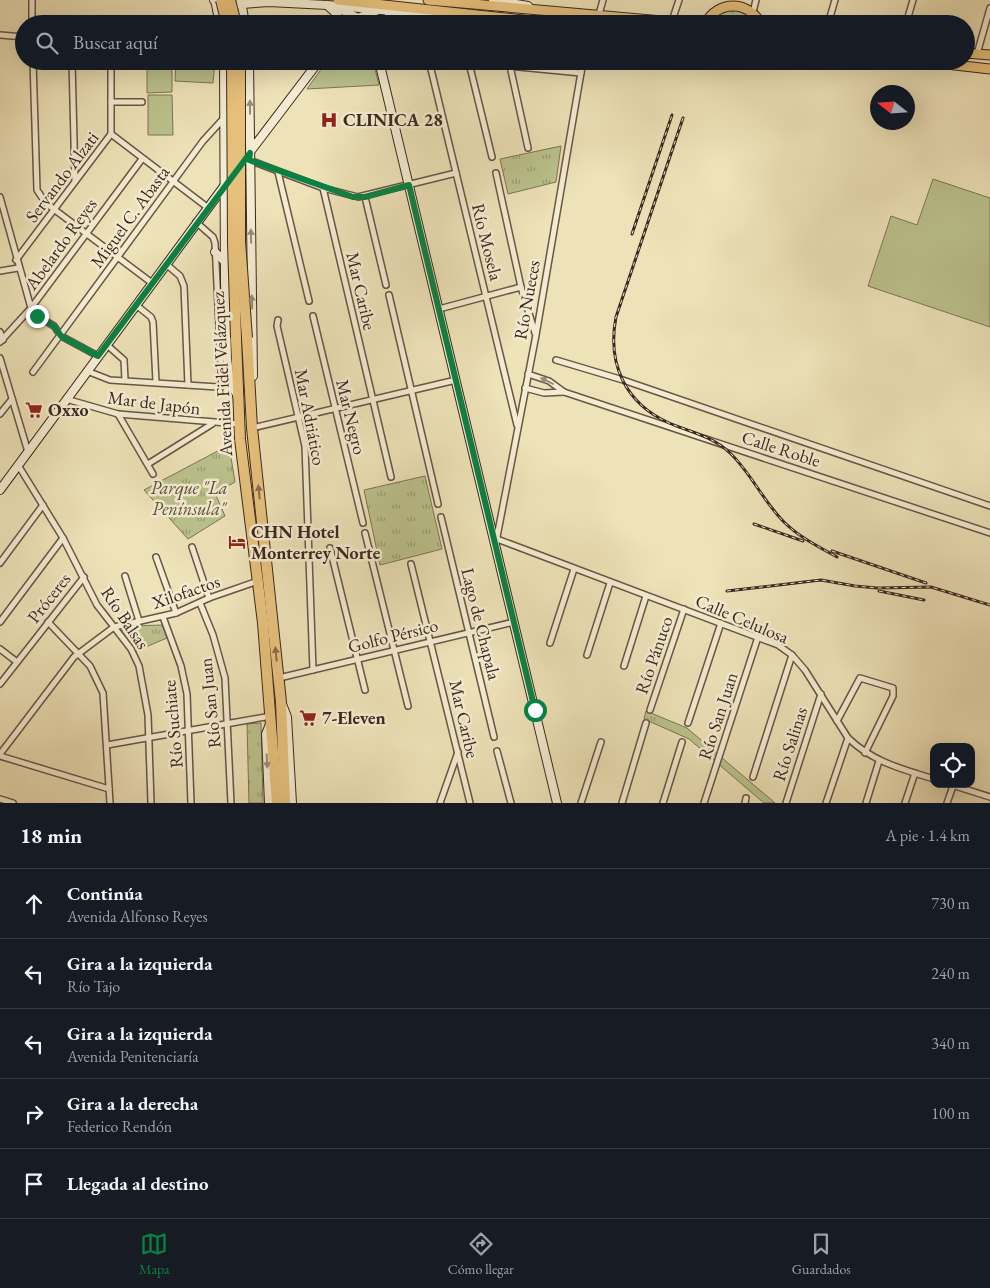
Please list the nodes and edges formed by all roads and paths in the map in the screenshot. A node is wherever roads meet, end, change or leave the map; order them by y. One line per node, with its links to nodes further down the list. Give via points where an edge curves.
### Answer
1 (32, 0): 20 (street)
2 (216, 0): 11 (street, via 228,6); 21 (street); 22 (highway, bridge)
3 (230, 0): 23 (highway, bridge)
4 (428, 0): 13 (main road)
5 (603, 0): 19 (street)
6 (679, 0): 32 (street)
7 (756, 0): 17 (street)
8 (835, 0): 35 (street)
9 (913, 0): 36 (street)
10 (267, 1): 11 (street); 12 (street)
11 (242, 2): 24 (street)
12 (332, 3): 15 (street); 25 (street); 26 (street); 30 (main road)
13 (495, 3): 19 (main road)
14 (990, 8): 39 (street)
15 (380, 10): 16 (street); 27 (street)
16 (395, 12): 18 (street); 28 (street)
17 (753, 12): 33 (main road, via 740,6 725,6 716,9); 34 (main road)
18 (417, 14): 29 (street)
19 (598, 14): 31 (main road)
20 (32, 15)
21 (218, 15)
22 (223, 15)
23 (234, 15)
24 (244, 15)
25 (337, 15)
26 (351, 15)
27 (371, 15)
28 (391, 15)
29 (427, 15)
30 (485, 15)
31 (609, 15)
32 (674, 15)
33 (712, 15)
34 (755, 15)
35 (831, 15)
36 (909, 15)
37 (0, 35): 38 (street)
38 (15, 36)
39 (977, 54): 40 (main road)
40 (990, 55)
41 (975, 66): 42 (main road)
42 (990, 68)
43 (33, 70): 80 (street, via 37,190)
44 (72, 70): 70 (street)
45 (111, 70): 58 (street)
46 (224, 70): 60 (street)
47 (232, 70): 104 (highway, Avenida Fidel Velázquez, bridge, via 232,243)
48 (240, 70): 104 (highway, Avenida Fidel Velázquez, bridge)
49 (249, 70): 64 (street, one-way to 49)
50 (312, 70): 64 (street)
51 (380, 70): 73 (street)
52 (431, 70): 68 (street, Río Mosela)
53 (471, 70): 65 (street)
54 (511, 70): 62 (street)
55 (551, 70): 57 (street)
56 (582, 70): 57 (street, Río Nueces)
57 (581, 73): 102 (street, Río Nueces)
58 (111, 102): 59 (street); 61 (street)
59 (142, 102)
60 (224, 117): 63 (street); 71 (street, Miguel C. Abasta)
61 (112, 134): 66 (street); 70 (street, Servando Alzati)
62 (528, 148)
63 (225, 150): 64 (street, via 232,154); 72 (street)
64 (249, 153): 67 (street); 72 (street); 75 (street)
65 (492, 157)
66 (142, 158): 71 (street); 82 (street, Abelardo Reyes)
67 (278, 172): 74 (street); 95 (street)
68 (456, 173): 73 (street); 94 (street, Río Mosela)
69 (496, 173): 92 (street)
70 (75, 181): 80 (street, Servando Alzati)
71 (173, 182): 79 (street); 84 (street, Miguel C. Abasta)
72 (226, 183): 78 (street); 79 (street)
73 (409, 185): 77 (street); 98 (street)
74 (323, 188): 77 (street, via 353,197); 125 (street, Mar Caribe)
75 (250, 191): 78 (street, via 237,187); 119 (street, one-way to 75, via 254,362)
76 (0, 197): 85 (street)
77 (365, 197): 91 (street)
78 (225, 199): 86 (street)
79 (207, 207): 81 (street)
80 (55, 210): 82 (street); 85 (street, Servando Alzati)
81 (196, 222): 83 (street, via 214,238); 87 (street)
82 (86, 233): 84 (street); 97 (street, Abelardo Reyes)
83 (216, 252): 86 (street); 117 (street)
84 (117, 257): 90 (street); 103 (street, Miguel C. Abasta)
85 (16, 260): 88 (street)
86 (225, 262): 122 (street, via 227,359)
87 (166, 264): 90 (street); 116 (street, via 180,276 184,286)
88 (18, 268): 89 (street); 97 (street)
89 (0, 272)
90 (152, 283): 96 (street)
91 (386, 285)
92 (521, 287): 94 (street); 102 (street)
93 (389, 295): 120 (street)
94 (486, 297): 98 (street); 133 (street, Río Mosela)
95 (309, 301)
96 (136, 305): 106 (street); 115 (street, via 153,322)
97 (31, 308): 103 (street, via 37,316 54,326); 105 (street, Abelardo Reyes)
98 (439, 310): 114 (street)
99 (313, 316): 126 (street, Mar Negro)
100 (278, 320): 129 (street, Mar Adriático)
101 (0, 332): 105 (street)
102 (536, 335): 112 (street, Río Nueces)
103 (61, 336): 107 (street); 111 (street, Miguel C. Abasta)
104 (241, 338): 119 (highway, Avenida Fidel Velázquez); 122 (highway, Avenida Fidel Velázquez)
105 (1, 341)
106 (107, 345): 107 (street); 113 (street, via 124,360)
107 (98, 356): 110 (street)
108 (0, 358): 123 (street)
109 (556, 360): 142 (street)
110 (87, 371): 113 (street, via 105,379); 124 (street)
111 (33, 372)
112 (528, 374): 118 (street, Río Nueces); 121 (street, Calle Roble, one-way to 112, via 549,381)
113 (125, 380): 115 (street)
114 (456, 380): 120 (street); 148 (street)
115 (156, 382): 116 (street)
116 (188, 385): 117 (street)
117 (222, 388): 122 (street)
118 (525, 388): 121 (street, Calle Roble, via 544,393); 133 (street, Río Nueces)
119 (250, 390): 132 (highway, Avenida Fidel Velázquez)
120 (411, 391): 125 (street); 140 (street)
121 (564, 392): 146 (street, Calle Roble)
122 (235, 393): 131 (highway, Avenida Fidel Velázquez)
123 (12, 399): 127 (street); 134 (street)
124 (66, 400): 128 (street, Mar de Japón); 134 (street)
125 (372, 400): 126 (street); 138 (street, Mar Caribe)
126 (335, 409): 129 (street); 144 (street, Mar Negro)
127 (0, 414)
128 (118, 414): 130 (street, Mar de Japón); 135 (street)
129 (299, 418): 132 (street); 183 (street, Mar Adriático, via 307,477)
130 (212, 424): 131 (street, Mar de Japón); 135 (street)
131 (239, 424): 157 (highway, Avenida Fidel Velázquez)
132 (252, 428): 184 (highway, Avenida Fidel Velázquez, one-way to 132)
133 (518, 429): 148 (street, Río Nueces)
134 (28, 452): 136 (street)
135 (148, 464): 137 (street)
136 (18, 465): 139 (street); 141 (street, Río Balsas)
137 (153, 474)
138 (391, 478)
139 (1, 485)
140 (438, 504)
141 (43, 505): 147 (street, Río Balsas); 152 (street)
142 (990, 506)
143 (441, 517): 171 (street, Lago de Chapala)
144 (363, 524)
145 (365, 533): 176 (street)
146 (990, 533)
147 (63, 538): 156 (street, Río Balsas); 166 (street)
148 (496, 541): 154 (street, Calle Celulosa); 168 (street)
149 (192, 547): 160 (street)
150 (330, 548): 180 (street)
151 (156, 557): 163 (street)
152 (0, 563)
153 (411, 564): 173 (street, Mar Caribe)
154 (574, 569): 158 (street, Calle Celulosa); 174 (street)
155 (125, 576): 165 (street)
156 (84, 577): 167 (street, Próceres); 170 (street, Río Balsas, via 91,595)
157 (258, 582): 160 (street, Xilofactos); 191 (highway, Avenida Fidel Velázquez)
158 (610, 583): 159 (street, Calle Celulosa); 179 (street)
159 (646, 596): 162 (street, Calle Celulosa); 182 (street)
160 (209, 598): 161 (street, Xilofactos)
161 (200, 603): 163 (street, Xilofactos); 194 (street, Río San Juan, via 223,666)
162 (684, 609): 169 (street, Calle Celulosa); 190 (street, Río Pánuco)
163 (176, 613): 164 (street, Xilofactos)
164 (163, 617): 165 (street, Xilofactos); 196 (street, Río Suchiate, via 184,678)
165 (139, 621): 170 (street, Xilofactos)
166 (0, 622)
167 (48, 622): 177 (street); 181 (street, Próceres)
168 (514, 622): 171 (street, Golfo Pérsico); 217 (street)
169 (721, 623): 172 (street, Calle Celulosa); 195 (street)
170 (114, 627): 177 (street, Xilofactos); 199 (street, Río Balsas, via 139,666 146,693)
171 (469, 632): 173 (street, Golfo Pérsico); 197 (street, Lago de Chapala)
172 (758, 637): 178 (street, Calle Celulosa); 234 (street, Río San Juan)
173 (431, 641): 176 (street, Golfo Pérsico); 204 (street, Mar Caribe)
174 (550, 643)
175 (0, 649): 181 (street)
176 (394, 651): 180 (street, Golfo Pérsico); 189 (street)
177 (78, 653): 202 (street, via 90,666 103,693); 206 (street, Xilofactos)
178 (792, 655): 187 (street, Calle Celulosa); 210 (street)
179 (587, 656)
180 (356, 659): 183 (street, Golfo Pérsico); 186 (street)
181 (17, 662): 185 (street, Próceres)
182 (624, 666)
183 (313, 670): 184 (street, Golfo Pérsico)
184 (278, 678): 188 (highway, Avenida Fidel Velázquez)
185 (0, 684)
186 (365, 690)
187 (821, 694): 192 (street, Calle Celulosa); 235 (street, Río Salinas)
188 (281, 702): 207 (highway, Avenida Fidel Velázquez); 226 (street, via 287,717)
189 (408, 706)
190 (650, 710)
191 (271, 718): 194 (street); 207 (highway, Avenida Fidel Velázquez); 223 (street, one-way to 223, via 266,734)
192 (837, 722): 198 (street, Calle Celulosa); 205 (street, via 860,678 891,686 894,690)
193 (646, 723): 232 (street)
194 (228, 724): 196 (street); 222 (street, Río San Juan)
195 (688, 724)
196 (189, 732): 199 (street); 221 (street, Río Suchiate)
197 (494, 737)
198 (848, 738): 205 (street, Calle Celulosa); 236 (street)
199 (149, 739): 202 (street); 220 (street, Río Balsas)
200 (601, 742): 231 (street)
201 (682, 742): 233 (street)
202 (107, 744): 214 (street)
203 (497, 751): 229 (street)
204 (458, 752): 227 (street); 228 (street, Mar Caribe)
205 (865, 753): 208 (street, Calle Celulosa)
206 (0, 755): 214 (street)
207 (279, 759): 224 (highway, Avenida Fidel Velázquez); 225 (highway, Avenida Fidel Velázquez)
208 (879, 762): 209 (street, Calle Celulosa); 237 (street)
209 (914, 773): 211 (street, Calle Celulosa); 238 (street)
210 (753, 777)
211 (930, 778)
212 (950, 788): 239 (street)
213 (961, 788): 215 (street)
214 (109, 789): 219 (street)
215 (990, 797): 240 (street)
216 (0, 799): 218 (street)
217 (556, 800): 230 (street)
218 (13, 803)
219 (110, 803)
220 (151, 803)
221 (191, 803)
222 (232, 803)
223 (268, 803)
224 (277, 803)
225 (285, 803)
226 (292, 803)
227 (440, 803)
228 (470, 803)
229 (511, 803)
230 (563, 803)
231 (582, 803)
232 (622, 803)
233 (663, 803)
234 (704, 803)
235 (786, 803)
236 (826, 803)
237 (866, 803)
238 (906, 803)
239 (947, 803)
240 (987, 803)

